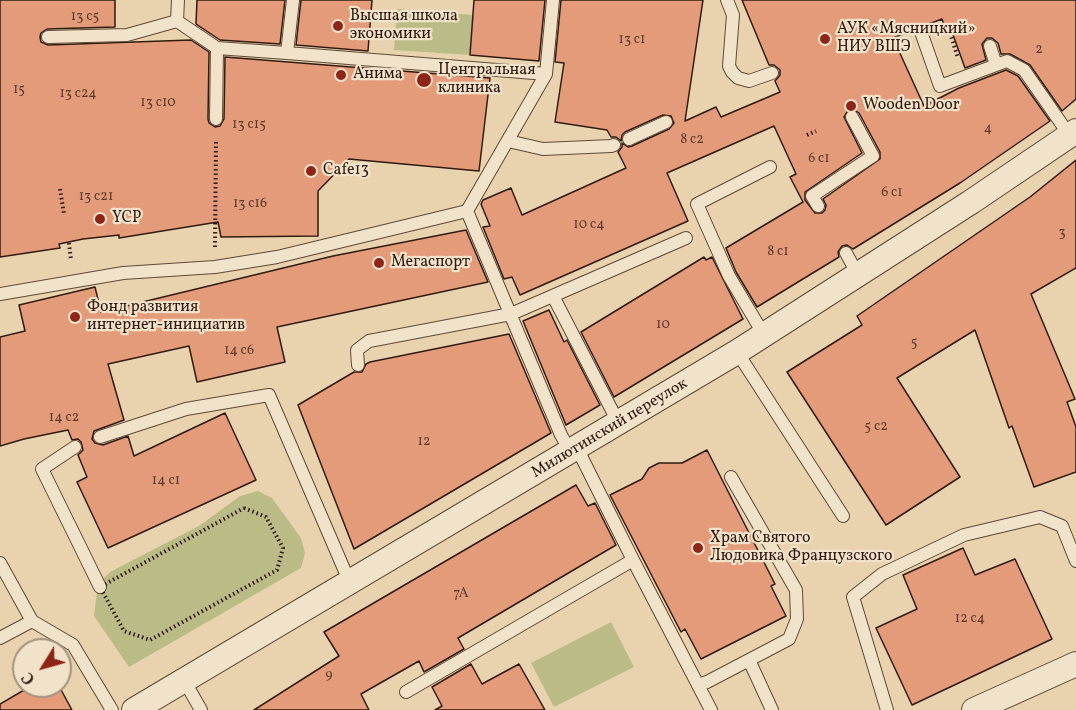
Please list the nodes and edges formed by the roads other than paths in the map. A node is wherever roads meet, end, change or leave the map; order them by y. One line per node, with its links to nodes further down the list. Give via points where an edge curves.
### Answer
1 (178, 0): 5 (lane)
2 (293, 0): 10 (lane)
3 (553, 0): 13 (lane)
4 (727, 0): 12 (lane, via 733,15 729,66 732,72 749,81)
5 (177, 21): 7 (lane, via 127,36); 9 (lane)
6 (921, 32): 11 (lane, via 940,86)
7 (48, 37)
8 (990, 46): 11 (lane)
9 (217, 48): 10 (lane); 15 (lane)
10 (287, 53): 13 (lane)
11 (996, 65): 17 (lane, via 1007,61 1024,70)
12 (772, 73)
13 (546, 74): 19 (lane)
14 (852, 117): 22 (lane, via 873,156 812,196)
15 (216, 119)
16 (666, 122): 18 (lane)
17 (1073, 133): 26 (street, Милютинский переулок)
18 (629, 139)
19 (508, 141): 20 (lane, via 543,149); 23 (lane)
20 (614, 145)
21 (770, 167): 30 (lane, via 697,204 729,276)
22 (818, 206)
23 (467, 211): 27 (lane, via 277,257 215,267 123,273); 29 (lane)
24 (686, 238): 28 (lane)
25 (846, 253): 26 (lane)
26 (858, 275): 30 (street, Милютинский переулок)
27 (0, 294)
28 (553, 296): 29 (lane); 33 (lane)
29 (511, 314): 32 (lane, via 369,341 357,350); 36 (lane, via 561,435)
30 (764, 335): 31 (street, Милютинский переулок)
31 (737, 352): 33 (street, Милютинский переулок); 38 (lane)
32 (358, 364)
33 (619, 423): 36 (street, Милютинский переулок)
34 (100, 437): 42 (lane, via 186,409 269,394)
35 (75, 447): 43 (lane, via 42,469)
36 (574, 450): 39 (lane); 42 (street, Милютинский переулок)
37 (731, 477): 46 (lane, via 796,590 797,619 789,639)
38 (843, 516)
39 (633, 560): 49 (lane); 50 (lane)
40 (1076, 561): 57 (lane, via 1062,526 1040,517 964,536 882,574 853,597)
41 (0, 563): 44 (lane)
42 (350, 583): 48 (street, Милютинский переулок)
43 (100, 587)
44 (32, 621): 45 (lane); 52 (lane, via 74,645)
45 (0, 638)
46 (749, 660): 49 (lane); 56 (lane)
47 (1076, 664): 58 (street)
48 (184, 680): 51 (street, Милютинский переулок); 54 (lane)
49 (698, 685): 55 (lane)
50 (405, 692)
51 (161, 703): 53 (street, Милютинский переулок)
52 (112, 710)
53 (134, 710)
54 (201, 710)
55 (711, 710)
56 (771, 710)
57 (887, 710)
58 (974, 710)

